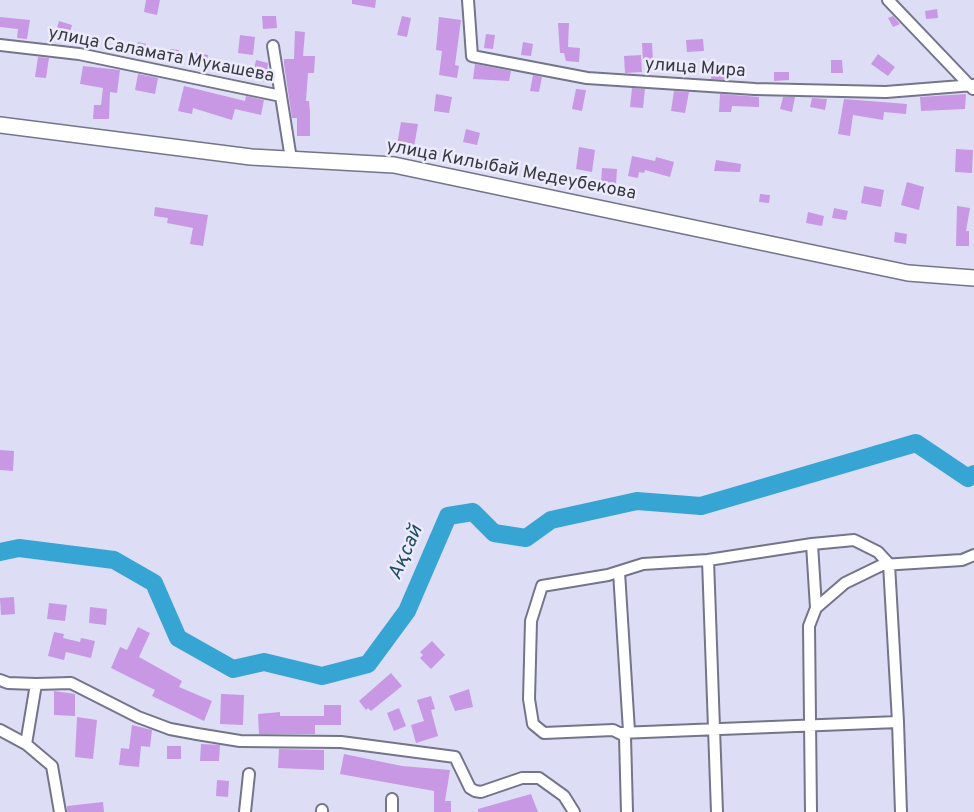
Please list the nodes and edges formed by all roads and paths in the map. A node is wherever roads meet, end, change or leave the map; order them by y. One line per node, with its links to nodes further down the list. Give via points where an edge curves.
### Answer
1 (468, 0): 5 (street, улица Мира, via 472,56 586,78 754,89 886,92)
2 (888, 0): 5 (street)
3 (0, 45): 6 (street, улица Саламата Мукашева, via 79,54)
4 (273, 46): 6 (street)
5 (972, 87)
6 (281, 96): 8 (street)
7 (0, 125): 8 (main road, улица Килыбай Медеубекова)
8 (291, 159): 9 (main road, улица Килыбай Медеубекова, via 394,165 908,273)
9 (974, 278)
10 (812, 544): 12 (street); 13 (street, via 854,540 878,552); 15 (street)
11 (974, 555): 13 (street, via 962,560)
12 (708, 560): 14 (street, via 644,564); 20 (street)
13 (889, 564): 15 (street, via 846,583); 18 (street)
14 (619, 572): 22 (street); 22 (street, via 542,586 531,621 528,699 533,724 544,733)
15 (816, 608): 19 (street, via 809,626)
16 (0, 680): 17 (street)
17 (36, 684): 23 (street); 29 (street, via 71,683 138,717 179,731 240,741 341,742 455,757 470,788 481,792 522,778 539,778 564,796)
18 (898, 722): 19 (street); 33 (street)
19 (810, 726): 20 (street); 32 (street)
20 (715, 729): 22 (street); 31 (street)
21 (0, 732): 23 (street)
22 (624, 732): 30 (street)
23 (26, 744): 26 (street, via 52,766)
24 (249, 774): 27 (street)
25 (392, 800): 28 (street)
26 (60, 812)
27 (245, 812)
28 (392, 812)
29 (574, 812)
30 (627, 812)
31 (717, 812)
32 (811, 812)
33 (901, 812)

